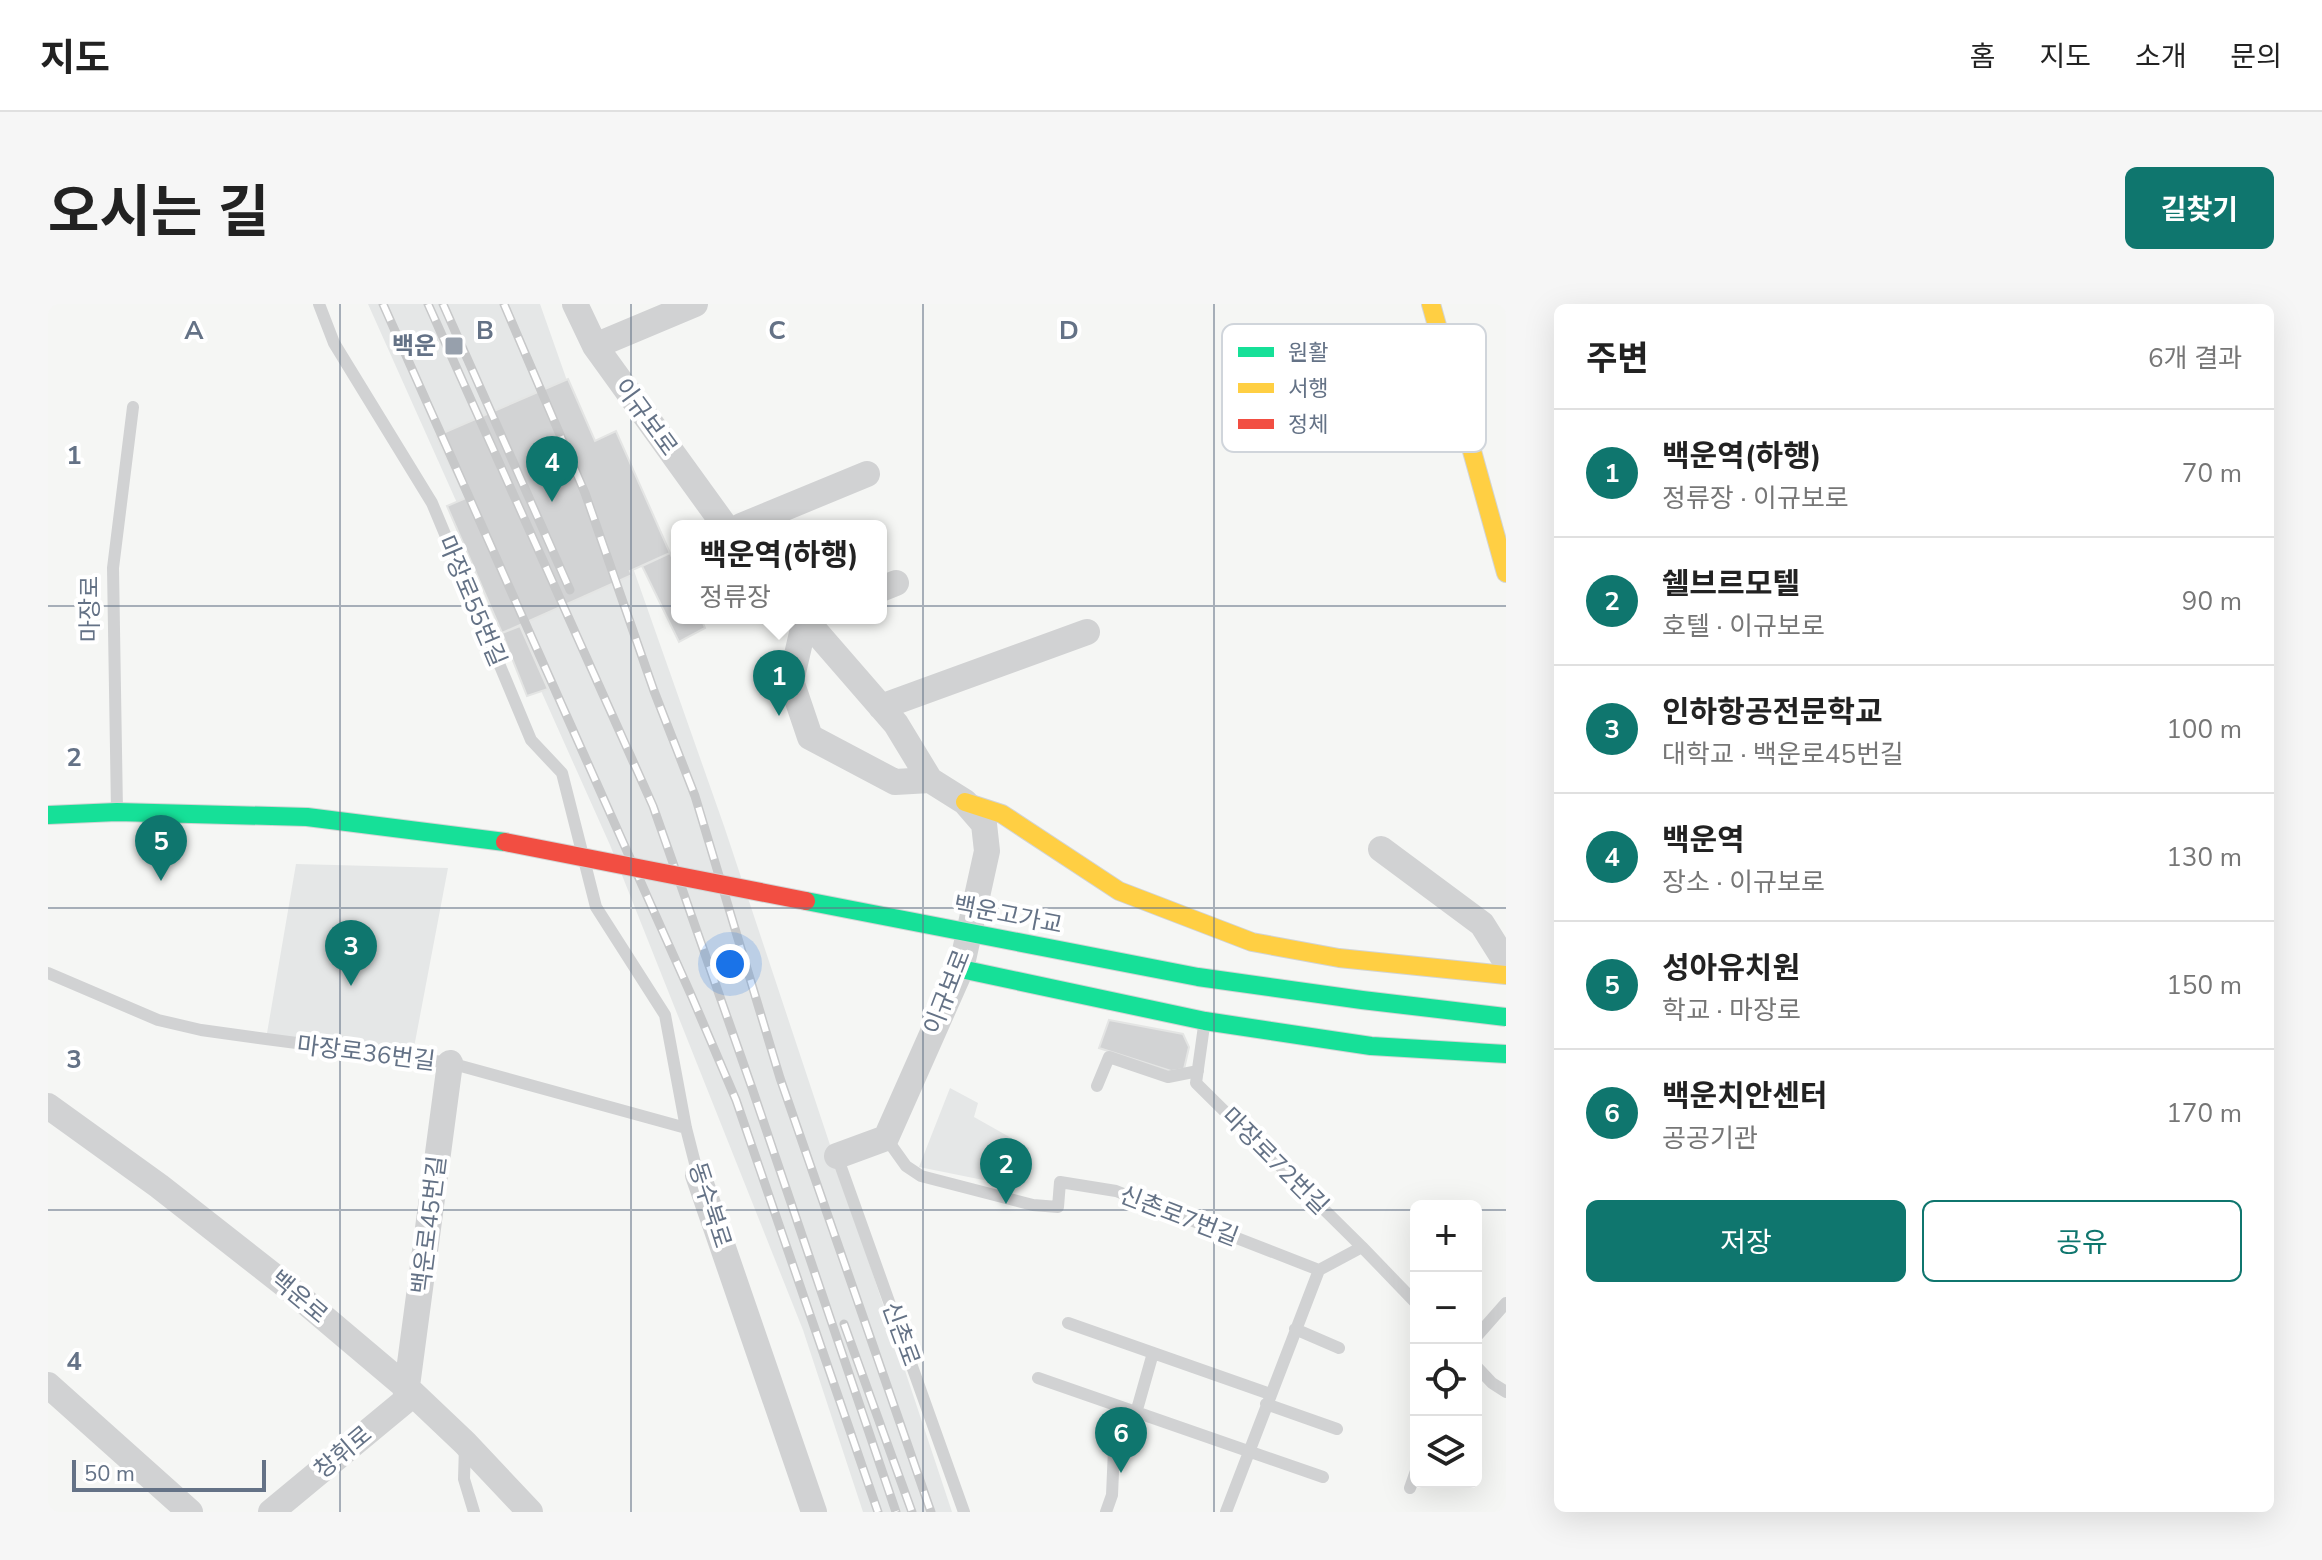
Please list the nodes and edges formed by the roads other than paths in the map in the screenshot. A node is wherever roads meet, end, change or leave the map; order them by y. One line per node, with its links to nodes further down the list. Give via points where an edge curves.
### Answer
1 (319, 304): 22 (lane, 마장로55번길, via 334,343 432,503 531,740 562,773)
2 (575, 304): 6 (street, 이규보로)
3 (695, 304): 6 (street)
4 (1431, 304): 5 (main road)
5 (1437, 324)
6 (595, 346): 10 (street, 이규보로)
7 (133, 407): 19 (lane, 마장로, via 113,568)
8 (1472, 452): 12 (main road)
9 (867, 474): 11 (street)
10 (721, 520)
11 (756, 520)
12 (1506, 573)
13 (805, 624): 17 (street, via 791,681 810,737 895,782)
14 (810, 624): 16 (street, 이규보로)
15 (1087, 632): 16 (street)
16 (881, 707): 17 (street, 이규보로)
17 (930, 780): 18 (street, 이규보로)
18 (965, 802): 24 (street, 이규보로, via 984,824 987,851); 26 (main road, via 1002,814 1119,891 1252,942 1339,958)
19 (117, 812): 20 (main road); 27 (main road, 백운고가교, bridge, via 307,817 505,842 1198,977)
20 (48, 815)
21 (1381, 849): 23 (street, via 1482,924)
22 (596, 907): 34 (lane, 동수북로, via 665,1015)
23 (1506, 962)
24 (961, 969): 28 (main road); 35 (street, 이규보로)
25 (48, 973): 30 (lane, 마장로36번길, via 158,1020 201,1030)
26 (1506, 975)
27 (1506, 1017)
28 (1205, 1021): 29 (main road, via 1371,1046); 31 (lane)
29 (1506, 1054)
30 (450, 1063): 34 (lane, 마장로36번길); 50 (street, 백운로45번길)
31 (1198, 1071): 32 (lane, via 1168,1077 1109,1057); 38 (lane, 마장로72번길, via 1196,1083)
32 (1097, 1086)
33 (48, 1106): 50 (street, 백운로, via 272,1274)
34 (686, 1128): 37 (lane, 동수북로)
35 (886, 1138): 36 (street); 39 (lane, 신촌로7번길, via 906,1166 921,1176 1058,1207 1060,1182 1116,1191)
36 (837, 1156): 63 (lane, 신촌로)
37 (698, 1175): 62 (street, 동수북로)
38 (1362, 1247): 39 (lane); 40 (lane, 마장로72번길)
39 (1319, 1270): 43 (lane)
40 (1410, 1297)
41 (1506, 1303): 44 (lane)
42 (1068, 1323): 46 (lane)
43 (1295, 1329): 45 (lane); 52 (lane)
44 (1482, 1330)
45 (1339, 1348)
46 (1153, 1353): 52 (lane); 53 (lane)
47 (1482, 1372): 51 (lane)
48 (1038, 1378): 53 (lane)
49 (48, 1385): 58 (street)
50 (406, 1387): 55 (street, 백운로); 59 (street, 창휘로, via 405,1401)
51 (1506, 1392)
52 (1268, 1399): 54 (lane); 56 (lane)
53 (1131, 1411): 56 (lane); 64 (lane, via 1114,1449)
54 (1337, 1429)
55 (465, 1443): 60 (lane, via 464,1479); 61 (street, 백운로)
56 (1248, 1452): 57 (lane); 65 (lane)
57 (1323, 1477)
58 (190, 1512)
59 (271, 1512)
60 (474, 1512)
61 (530, 1512)
62 (814, 1512)
63 (964, 1512)
64 (1106, 1512)
65 (1226, 1512)

